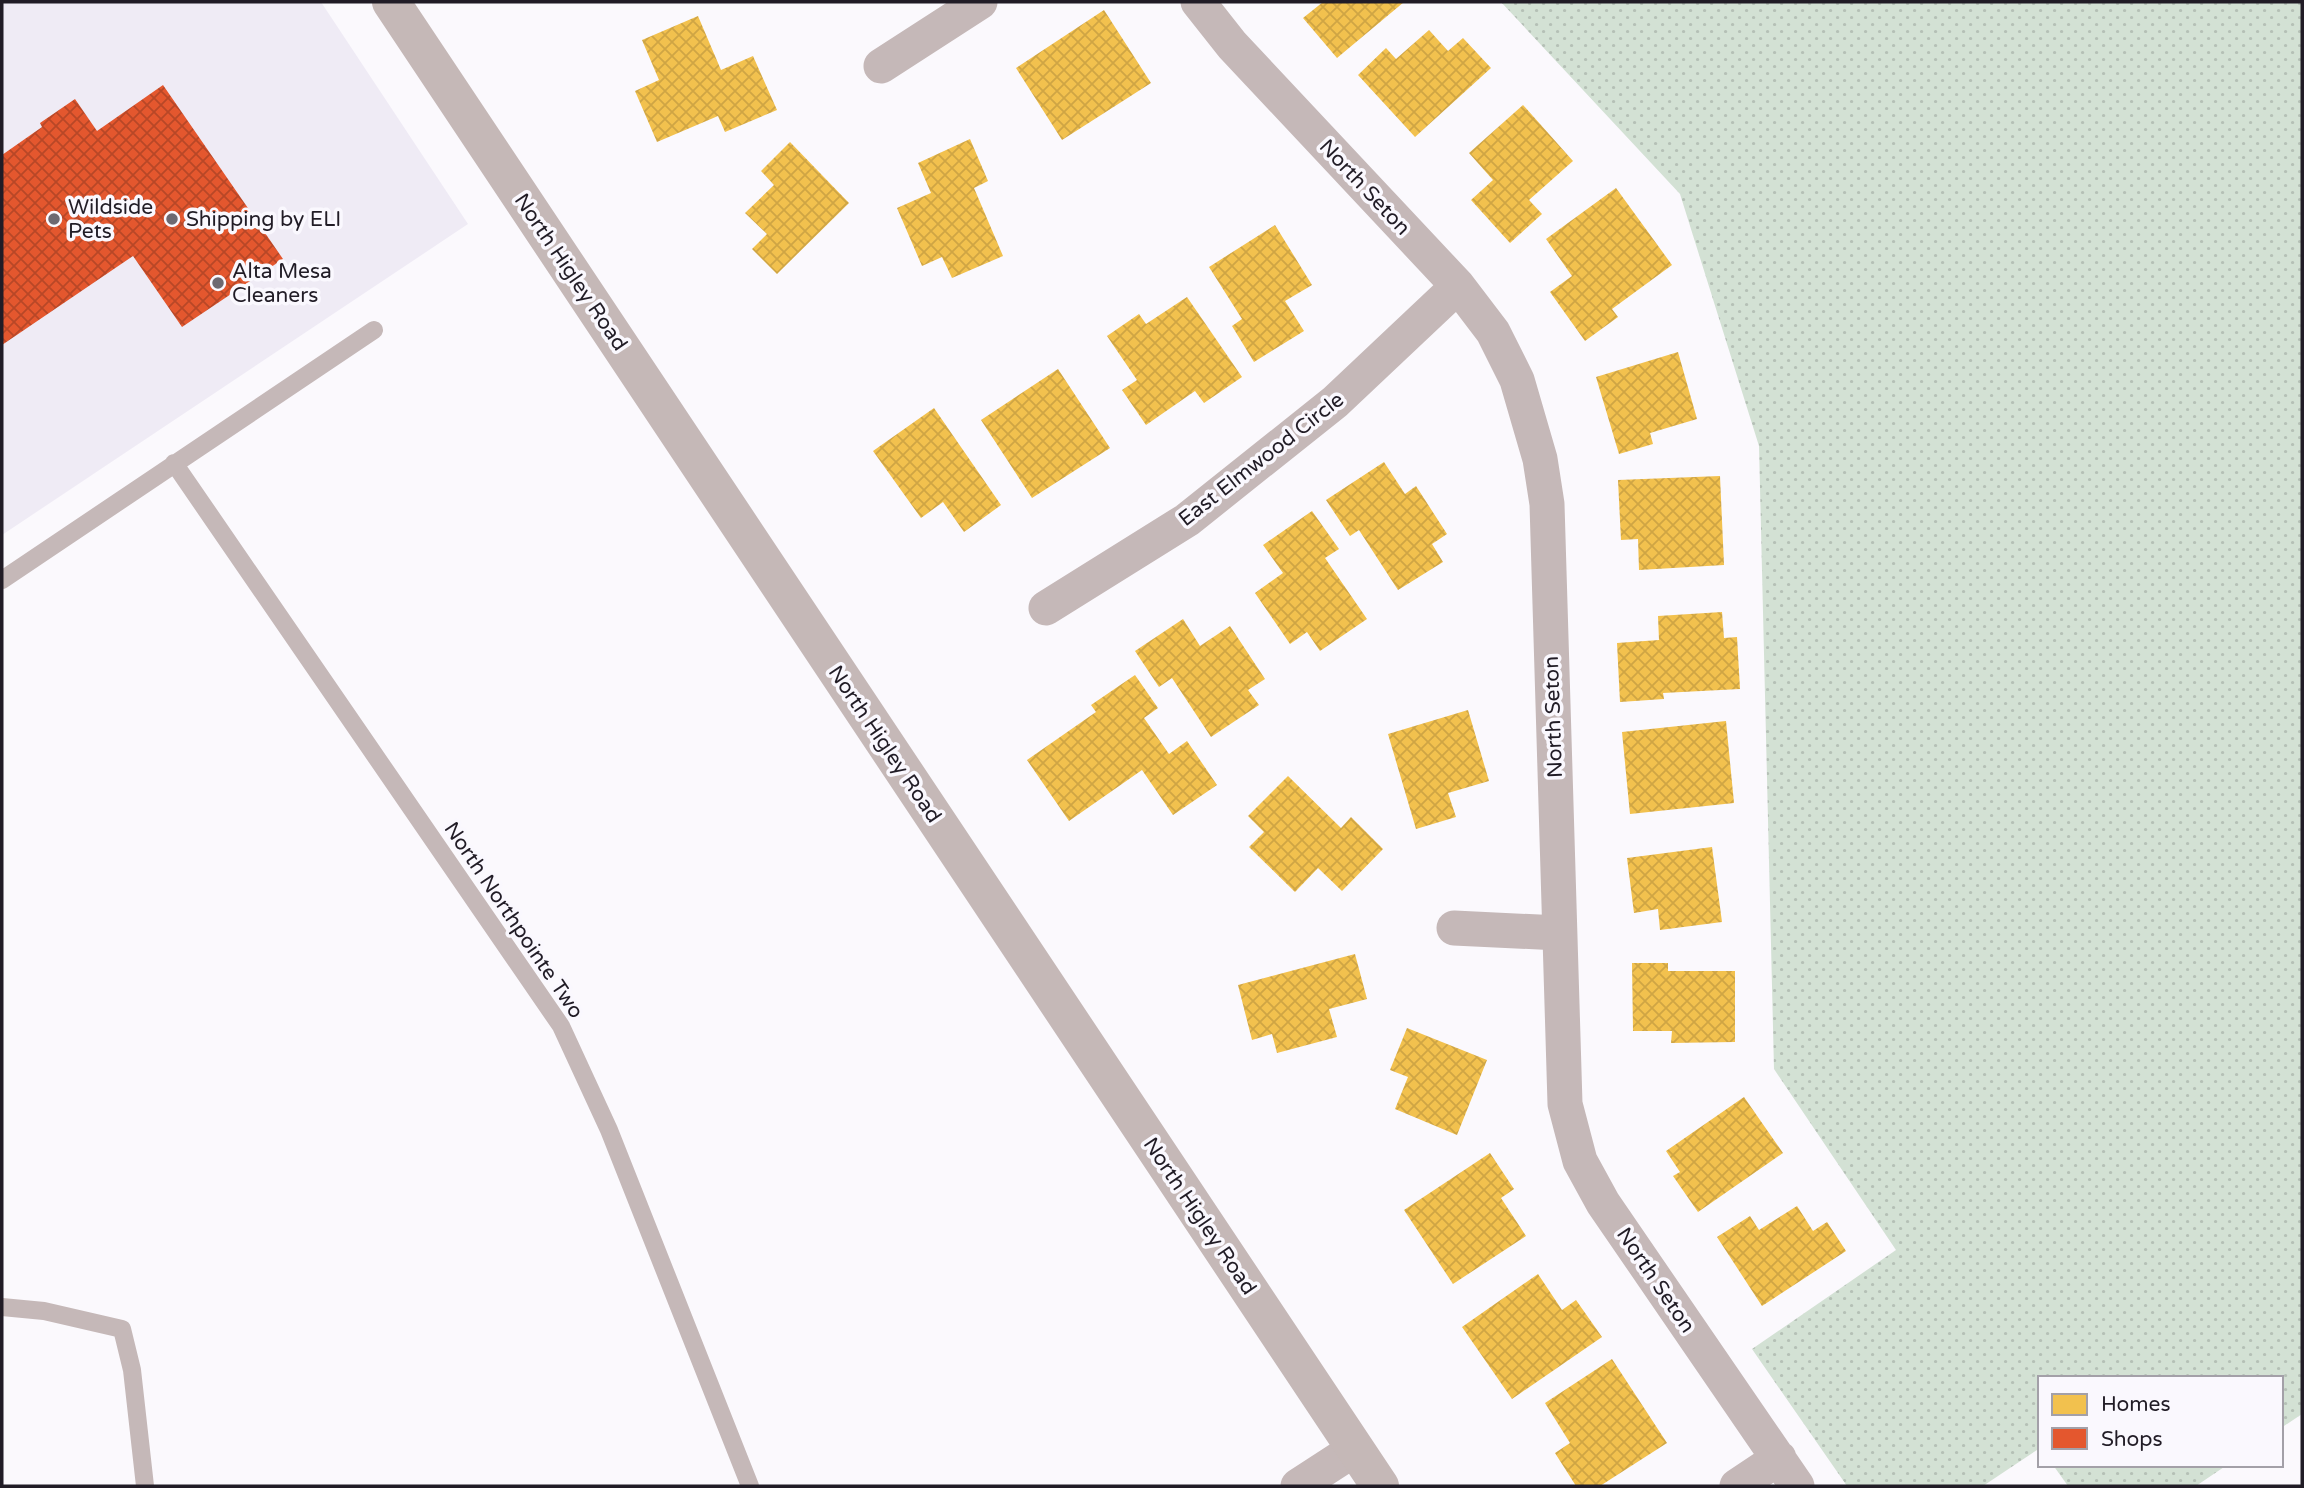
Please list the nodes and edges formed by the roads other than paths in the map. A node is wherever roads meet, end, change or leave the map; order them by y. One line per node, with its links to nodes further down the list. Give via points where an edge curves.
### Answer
1 (391, 2): 13 (main road, North Higley Road)
2 (979, 2): 4 (street)
3 (1198, 2): 5 (street, North Seton, via 1232,45)
4 (881, 66)
5 (1458, 286): 9 (street, East Elmwood Circle, via 1335,402 1186,520); 11 (street, North Seton, via 1493,332 1517,380 1540,458 1547,504)
6 (374, 330): 7 (lane)
7 (174, 463): 8 (lane); 16 (lane, North Northpointe Two, via 561,1026 609,1130)
8 (2, 580)
9 (1046, 608)
10 (1454, 928): 11 (street)
11 (1559, 933): 14 (street, North Seton, via 1565,1104 1580,1161 1603,1203)
12 (2, 1307): 15 (lane, via 44,1311 122,1329 132,1370)
13 (1355, 1449): 17 (street); 18 (main road, North Higley Road)
14 (1788, 1472): 19 (street)
15 (145, 1486)
16 (750, 1486)
17 (1298, 1486)
18 (1380, 1486)
19 (1737, 1486)

